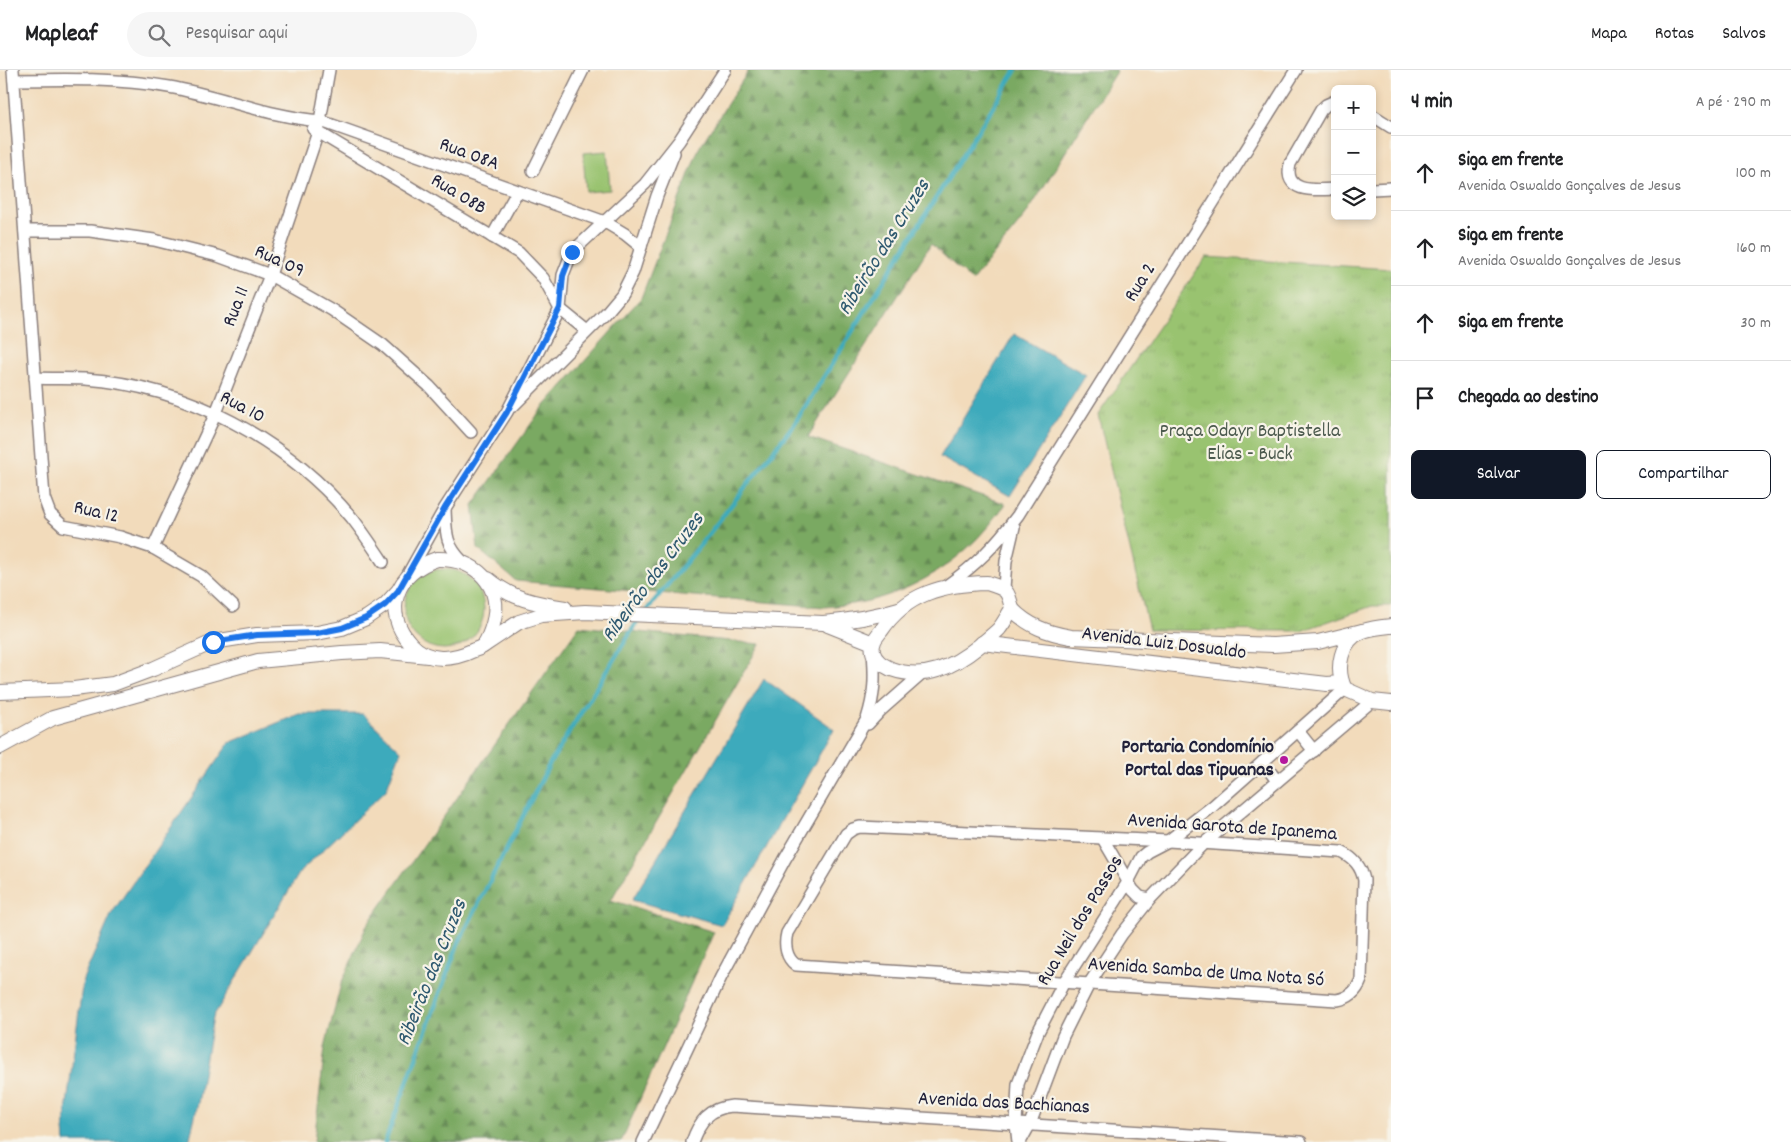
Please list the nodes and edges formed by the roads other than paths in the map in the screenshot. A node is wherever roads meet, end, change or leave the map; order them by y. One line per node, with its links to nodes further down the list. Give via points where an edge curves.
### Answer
1 (329, 70): 8 (street, Rua 11)
2 (583, 70): 11 (street)
3 (725, 70): 10 (street)
4 (1296, 70): 28 (street, Rua 2)
5 (13, 75): 8 (street, via 170,87); 17 (street, Rua 12)
6 (1331, 102): 13 (street, via 1321,110 1290,164 1290,174 1296,185 1305,190)
7 (1376, 118): 9 (street)
8 (320, 127): 15 (street, Rua 08A); 18 (street, Rua 08B); 20 (street, Rua 11)
9 (1391, 127)
10 (679, 141): 16 (street, via 645,184); 19 (street)
11 (533, 171)
12 (1391, 188): 14 (street)
13 (1331, 189)
14 (1376, 189)
15 (517, 192): 16 (street, Rua 08A); 18 (street)
16 (605, 222): 19 (street, Rua 08A); 21 (street, via 572,252 563,276)
17 (25, 231): 20 (street, Rua 09, via 90,231 154,240 218,256); 23 (street, Rua 12)
18 (492, 238): 21 (street, Rua 08B, via 532,264)
19 (641, 247): 22 (street, via 622,294)
20 (270, 275): 25 (street, Rua 11); 26 (street, Rua 09, via 332,310 383,345 429,386)
21 (560, 308): 22 (street, Rua 08B); 24 (street)
22 (587, 330): 24 (street)
23 (35, 378): 25 (street, Rua 10, via 86,379 135,386); 29 (street, Rua 12, via 44,498 50,514 69,528 120,537)
24 (507, 412): 27 (street)
25 (216, 414): 29 (street, Rua 11); 30 (street, Rua 10, via 275,447 316,480 352,519)
26 (471, 432)
27 (445, 508): 31 (street, via 447,539); 33 (street)
28 (1018, 515): 34 (street, Rua 2, via 973,567); 35 (street, Rua 2, via 1010,538)
29 (153, 548): 36 (street, Rua 12, via 201,576)
30 (383, 562)
31 (463, 562): 32 (street); 33 (street, via 450,559 431,561 413,570)
32 (480, 572): 39 (street, via 517,598); 44 (street, via 495,599 495,615)
33 (401, 585): 46 (street, via 395,606 397,622 403,636); 49 (street, via 385,605 366,618 342,628 213,642 114,684)
34 (945, 587): 35 (street, via 987,583); 37 (street, via 913,599)
35 (1004, 588): 38 (street, via 1010,597)
36 (234, 606)
37 (899, 609): 40 (street, via 849,622); 45 (street, via 886,623)
38 (1012, 610): 42 (street, Avenida Luiz Dosualdo, via 1037,628 1071,637 1273,645 1318,642); 43 (street, via 999,629)
39 (585, 612): 40 (street); 44 (street, via 541,615 519,622)
40 (823, 623): 45 (street)
41 (1391, 626): 42 (street, Avenida Luiz Dosualdo)
42 (1362, 631): 48 (street, via 1344,650 1339,670)
43 (982, 644): 47 (street, via 946,668); 48 (street, Avenida Luiz Dosualdo)
44 (483, 646): 46 (street, via 451,659)
45 (873, 648): 47 (street, via 878,662 911,674); 53 (street, via 873,702 867,719)
46 (428, 656): 54 (street, via 380,651 258,661 53,718)
47 (923, 674): 53 (street)
48 (1344, 686): 50 (street); 52 (street, Rua Neil dos Passos)
49 (0, 692)
50 (1372, 701): 51 (street); 55 (street, Rua Neil dos Passos)
51 (1391, 703)
52 (1298, 731): 55 (street); 56 (street, Rua Neil dos Passos)
53 (854, 738): 69 (street, via 722,977)
54 (0, 746)
55 (1314, 750): 57 (street, Rua Neil dos Passos)
56 (1263, 762): 57 (street); 59 (street, Rua Neil dos Passos)
57 (1277, 781): 60 (street, Rua Neil dos Passos)
58 (1103, 839): 59 (street, Avenida Garota de Ipanema); 61 (street, Avenida Garota de Ipanema); 63 (street, Avenida Garota de Ipanema, via 853,829 846,834 787,933 785,942)
59 (1168, 842): 60 (street, Avenida Garota de Ipanema); 61 (street, Rua Neil dos Passos, via 1141,857)
60 (1202, 845): 62 (street, Rua Neil dos Passos); 66 (street, Avenida Garota de Ipanema, via 1341,852 1357,862 1364,880 1361,980)
61 (1128, 882): 62 (street, Avenida Garota de Ipanema, via 1140,896); 64 (street, Rua Neil dos Passos)
62 (1150, 899): 65 (street, Rua Neil dos Passos)
63 (791, 960): 64 (street, Avenida Samba de Uma Nota Só, via 799,966)
64 (1064, 982): 65 (street, Avenida Samba de Uma Nota Só); 67 (street, Rua Neil dos Passos, via 1038,1032 1018,1084)
65 (1089, 984): 66 (street, Avenida Samba de Uma Nota Só, via 1337,1000); 68 (street, Rua Neil dos Passos, via 1063,1036)
66 (1350, 995)
67 (1016, 1124): 68 (street, Avenida das Bachianas); 70 (street, Avenida das Bachianas, via 732,1106 719,1108 707,1115); 71 (street, Rua Neil dos Passos)
68 (1030, 1124): 71 (street, Rua Neil dos Passos); 72 (street, Avenida das Bachianas)
69 (643, 1142)
70 (692, 1142)
71 (1019, 1142)
72 (1301, 1142)

